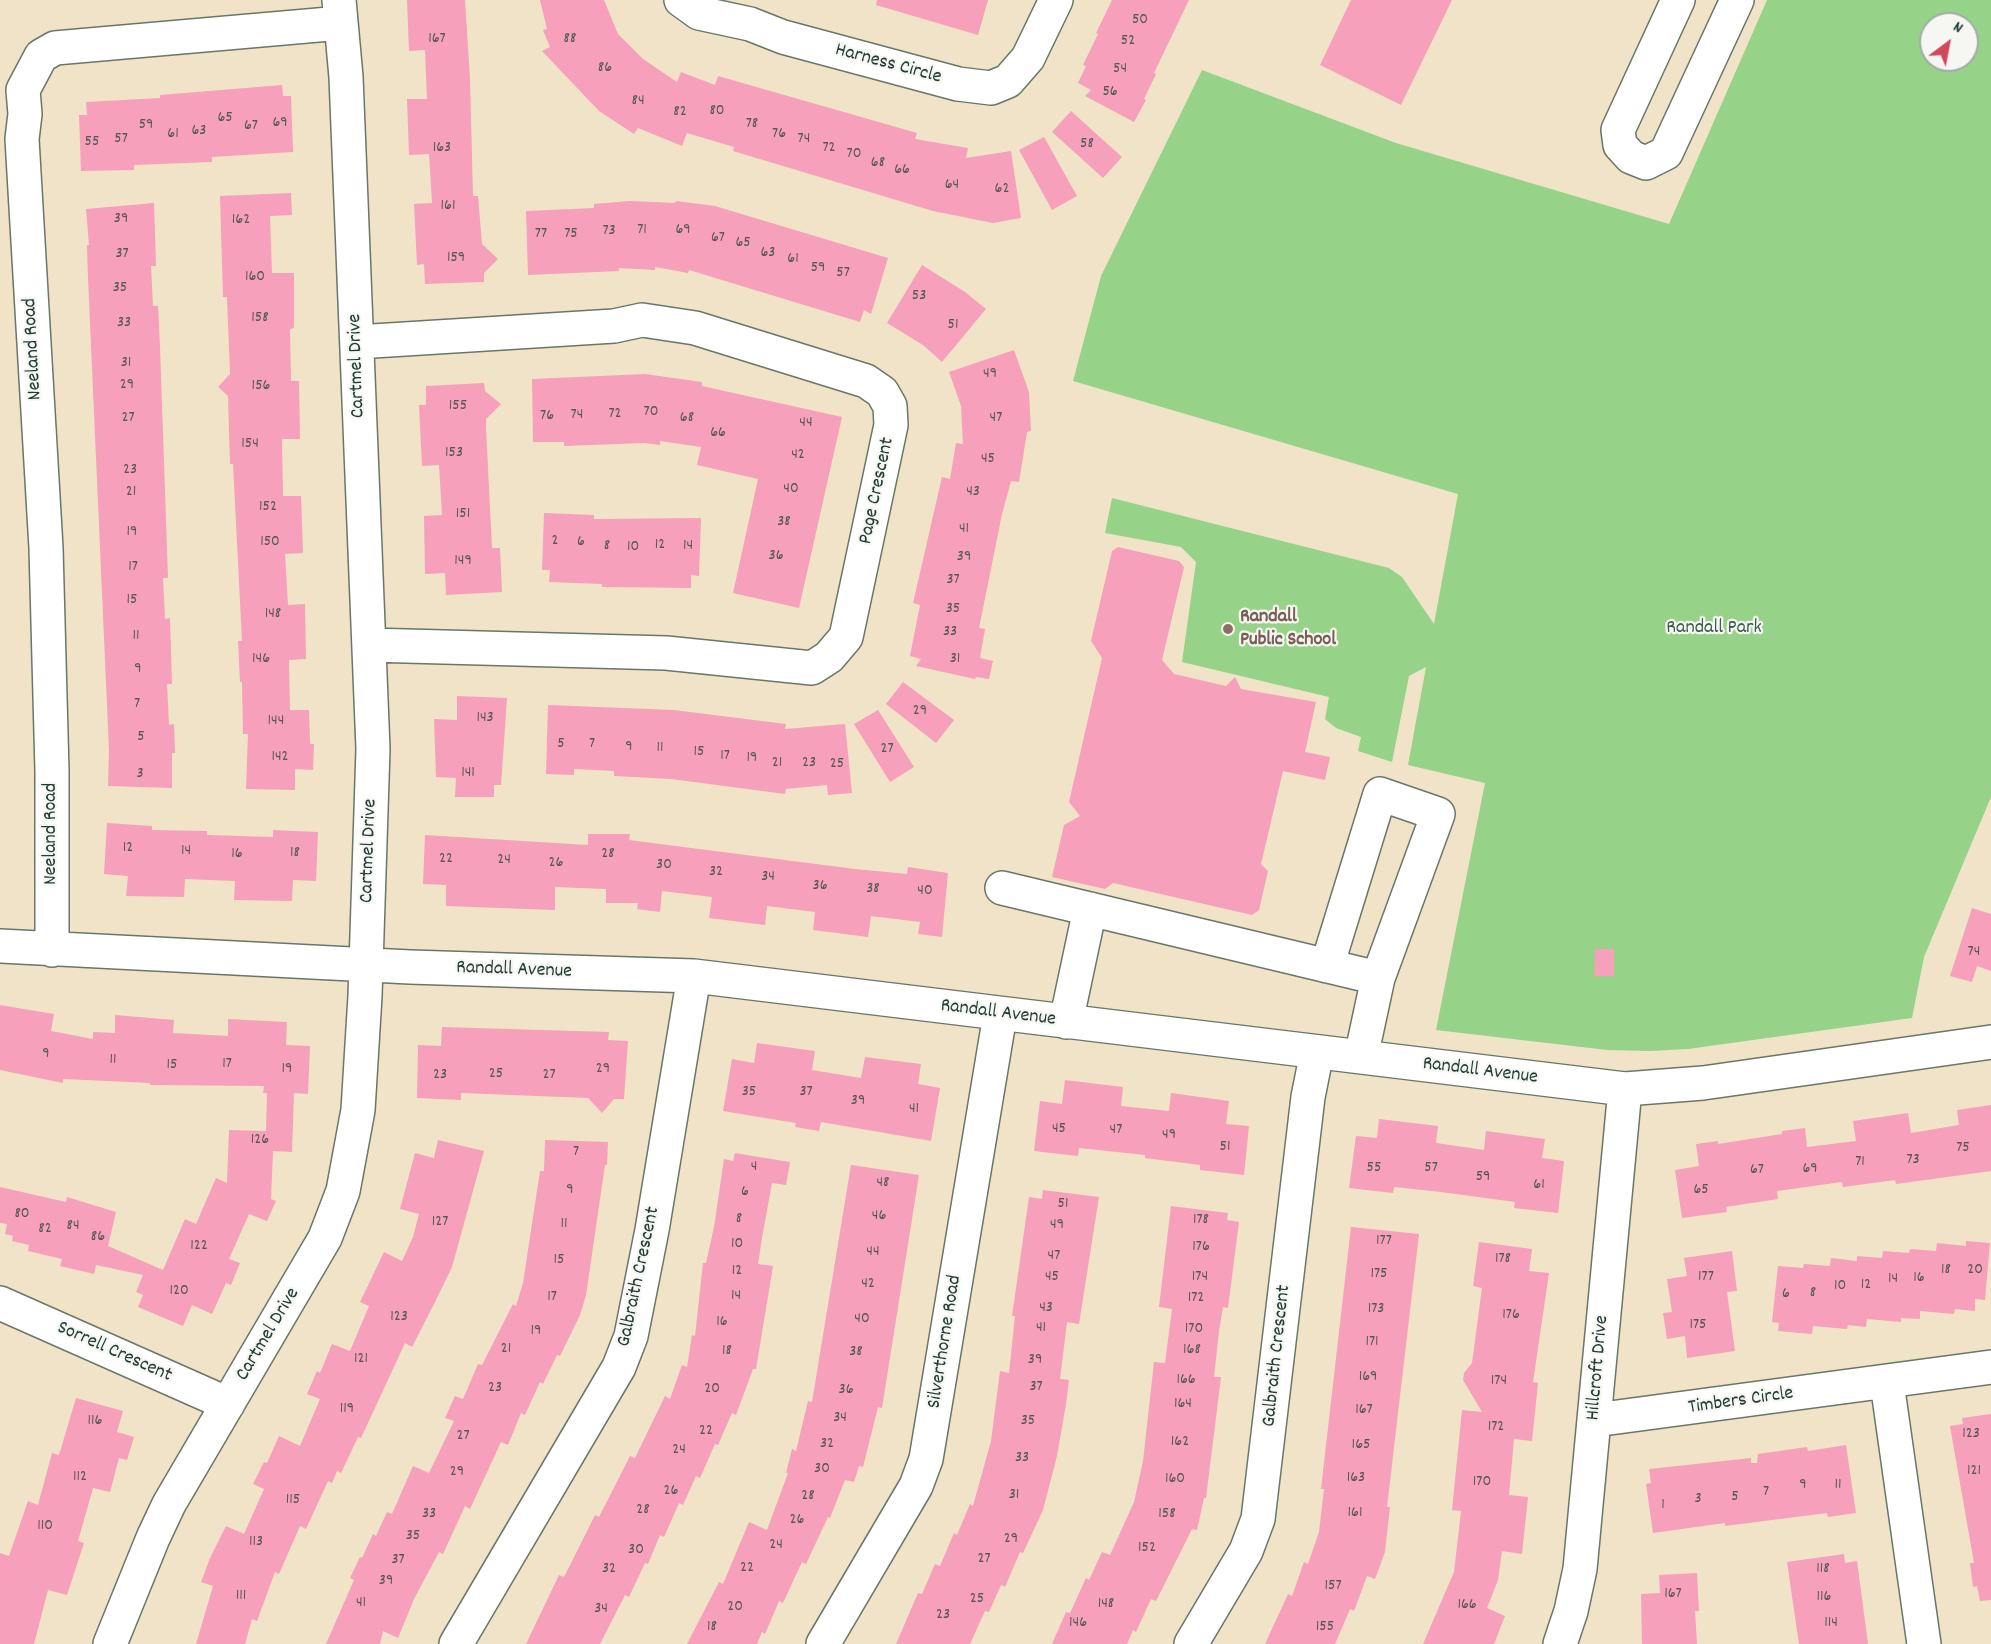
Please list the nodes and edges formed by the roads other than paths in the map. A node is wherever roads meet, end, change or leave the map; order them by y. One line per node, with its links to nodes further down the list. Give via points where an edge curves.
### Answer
1 (681, 0): 2 (street, Harness Circle, via 699,13 750,24 783,37 958,84 991,88 1008,81 1028,58)
2 (1056, 0)
3 (1678, 0): 4 (street, via 1618,130 1620,146 1631,158 1646,163 1666,153)
4 (1737, 0)
5 (340, 12): 6 (street, Cartmel Drive); 11 (street, Neeland Road, via 55,48 40,56 23,90 22,139 46,548 52,771)
6 (357, 342): 7 (street, Cartmel Drive); 7 (street, Page Crescent, via 653,321 695,328 866,381 882,392 890,406 891,425 846,637 812,669 666,654)
7 (369, 645): 12 (street, Cartmel Drive, via 373,749)
8 (1002, 888): 9 (street)
9 (1090, 909): 13 (street); 17 (street)
10 (0, 946): 11 (street, Randall Avenue)
11 (51, 950): 12 (street, Randall Avenue)
12 (366, 965): 14 (street, Randall Avenue); 25 (street, Cartmel Drive, via 358,1110 343,1191 325,1238)
13 (1327, 966): 15 (street); 15 (street, via 1380,794 1438,814)
14 (694, 976): 16 (street, Randall Avenue); 28 (street, Galbraith Crescent, via 631,1336 619,1367)
15 (1378, 978): 20 (street)
16 (1000, 1015): 17 (street, Randall Avenue); 29 (street, Silverthorne Road, via 926,1459 916,1486)
17 (1066, 1022): 19 (street, Randall Avenue)
18 (1991, 1042): 21 (street, Randall Avenue, via 1703,1083)
19 (1317, 1052): 20 (street, Randall Avenue); 30 (street, Galbraith Crescent, via 1258,1519 1246,1551)
20 (1362, 1057): 21 (street, Randall Avenue)
21 (1625, 1089): 26 (street, Hillcroft Drive)
22 (0, 1303): 25 (street, Sorrell Crescent)
23 (1991, 1367): 24 (street, Timbers Circle)
24 (1887, 1383): 26 (street, Timbers Circle); 32 (street)
25 (228, 1404): 27 (street, Cartmel Drive, via 153,1538)
26 (1595, 1420): 31 (street, Hillcroft Drive, via 1580,1569)
27 (111, 1644)
28 (456, 1644)
29 (823, 1644)
30 (1191, 1644)
31 (1560, 1644)
32 (1924, 1644)

